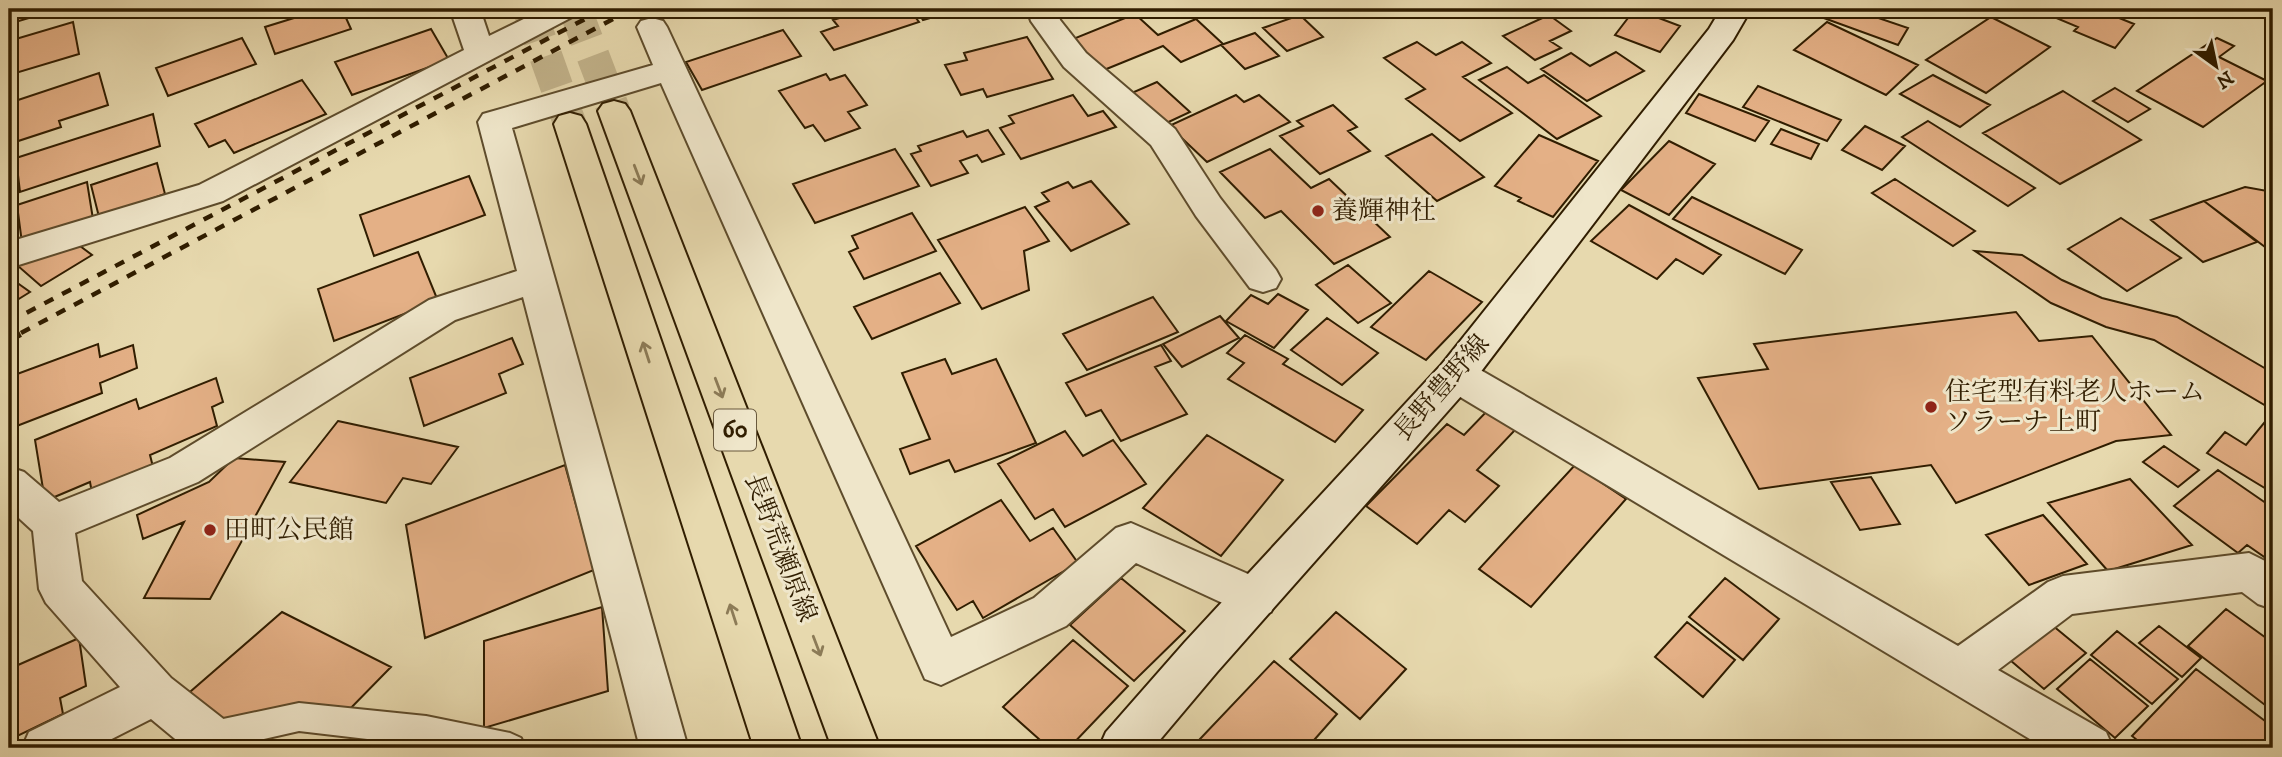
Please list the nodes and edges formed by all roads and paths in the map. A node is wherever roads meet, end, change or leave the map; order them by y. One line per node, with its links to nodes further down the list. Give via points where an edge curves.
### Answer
1 (465, 9): 6 (street)
2 (566, 9): 6 (street)
3 (1042, 9): 12 (street, via 1075,60 1163,137 1208,207)
4 (1736, 9): 13 (street, 長野豊野線)
5 (652, 27): 7 (street)
6 (480, 53): 10 (street, via 211,192)
7 (671, 71): 11 (street, via 494,122); 17 (street, via 942,664 1050,612 1131,541)
8 (614, 111): 25 (main road, 長野荒瀬原線 / 60, one-way to 25)
9 (570, 124): 24 (main road, 60, one-way to 9)
10 (9, 256)
11 (538, 278): 15 (street, via 442,310 184,471); 23 (street)
12 (1263, 279)
13 (1456, 375): 17 (street, 長野豊野線); 18 (street)
14 (9, 484): 15 (street)
15 (53, 523): 19 (street, via 61,589)
16 (2273, 590): 18 (street, via 2249,572 2063,596)
17 (1255, 598): 26 (street, 長野豊野線)
18 (1959, 672): 27 (street)
19 (155, 693): 20 (street); 21 (street)
20 (211, 742): 22 (lane, via 299,717 426,730)
21 (46, 748)
22 (510, 748)
23 (664, 748)
24 (778, 748)
25 (856, 748)
26 (1124, 748)
27 (2089, 748)

